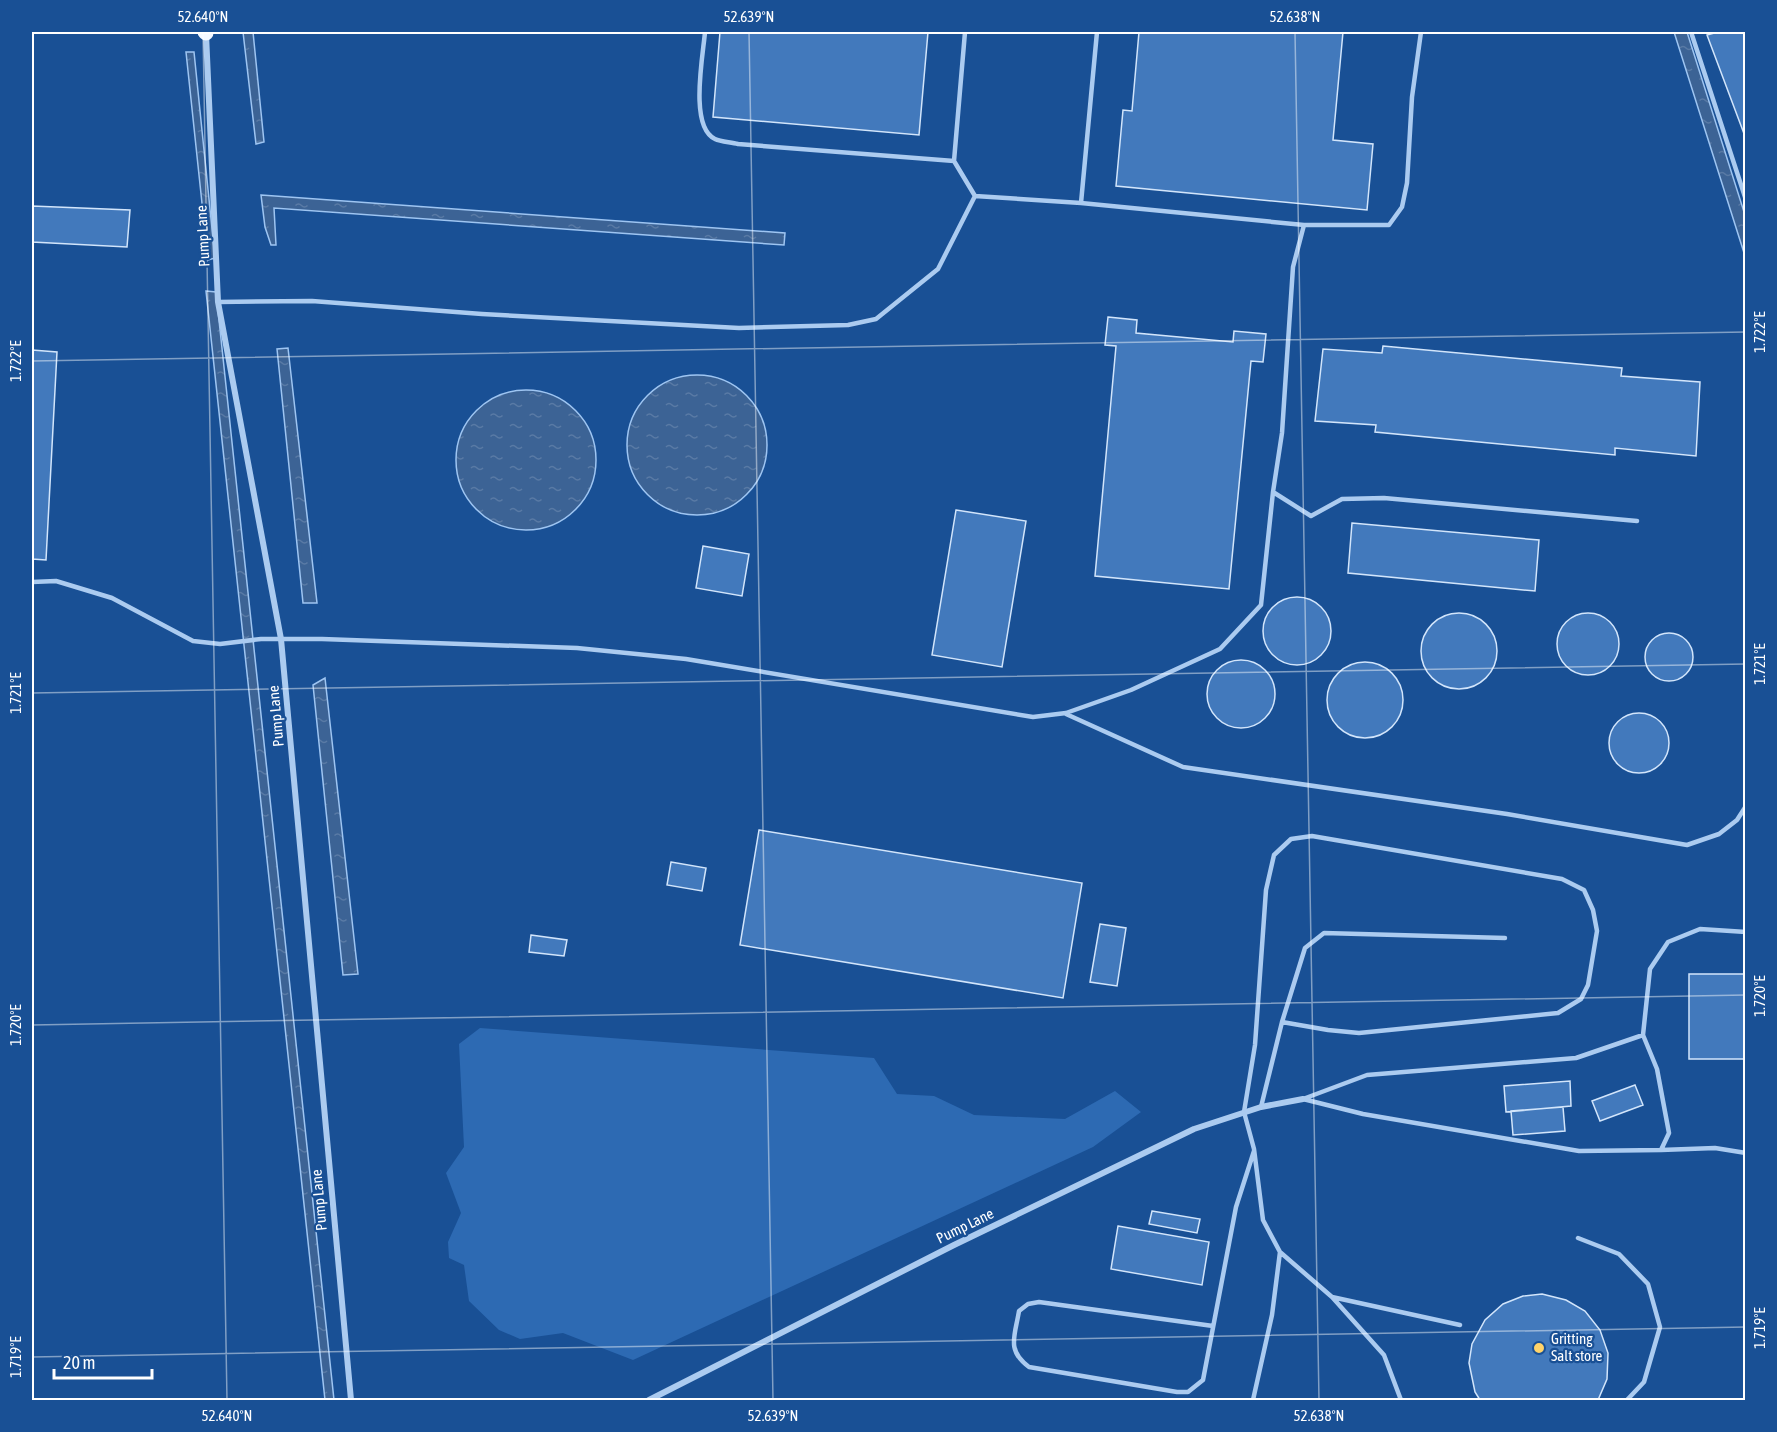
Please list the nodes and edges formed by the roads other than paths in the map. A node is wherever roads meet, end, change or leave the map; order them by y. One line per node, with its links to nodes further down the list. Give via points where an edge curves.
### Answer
1 (206, 32): 12 (street, Pump Lane)
2 (705, 32): 7 (lane, via 699,107 703,127 714,139)
3 (965, 32): 7 (lane)
4 (1097, 32): 10 (lane)
5 (1421, 32): 11 (lane, via 1402,207 1389,225)
6 (1691, 32): 9 (lane)
7 (954, 161): 8 (lane)
8 (975, 196): 10 (lane); 12 (lane, via 938,269 876,319 848,325 739,328 312,302)
9 (1746, 200)
10 (1081, 203): 11 (lane)
11 (1304, 225): 13 (lane, via 1293,267 1282,433)
12 (218, 302): 16 (street, Pump Lane)
13 (1273, 492): 14 (lane, via 1311,516 1342,499 1384,498); 17 (lane, via 1261,605 1220,650 1131,690)
14 (1637, 521)
15 (32, 582): 16 (lane, via 56,581 112,598 193,641 220,644)
16 (281, 639): 17 (lane, via 577,648 686,659 1033,717); 34 (street, Pump Lane)
17 (1065, 713): 18 (lane, via 1183,767 1507,814 1687,845 1719,834 1737,820)
18 (1746, 806)
19 (1746, 932): 22 (lane, via 1700,928 1668,942 1650,969)
20 (1505, 938): 21 (lane, via 1324,933 1305,948)
21 (1282, 1022): 24 (lane); 25 (lane, via 1359,1033 1558,1013 1581,999 1588,985 1597,931 1593,910 1584,890 1562,879 1312,836 1292,839 1274,855 1266,890 1255,1045)
22 (1643, 1035): 23 (lane, via 1576,1058 1367,1076); 27 (lane, via 1657,1069 1669,1133)
23 (1302, 1098): 24 (street, Pump Lane); 27 (lane, via 1363,1114 1579,1151)
24 (1261, 1107): 25 (street, Pump Lane)
25 (1244, 1112): 26 (lane); 35 (street, Pump Lane, via 1194,1129 964,1240)
26 (1254, 1149): 30 (lane, via 1263,1220); 33 (lane, via 1236,1207)
27 (1661, 1150): 28 (lane, via 1715,1148)
28 (1746, 1153)
29 (1578, 1238): 38 (lane, via 1619,1254 1648,1284 1660,1327 1644,1382)
30 (1280, 1252): 31 (lane); 36 (lane, via 1272,1316)
31 (1332, 1296): 32 (lane); 37 (lane, via 1384,1355)
32 (1460, 1325)
33 (1213, 1326): 33 (lane, via 1203,1380 1188,1392 1029,1367 1020,1361 1013,1348 1019,1311 1039,1302)
34 (351, 1401)
35 (649, 1401)
36 (1253, 1401)
37 (1401, 1401)
38 (1627, 1401)

